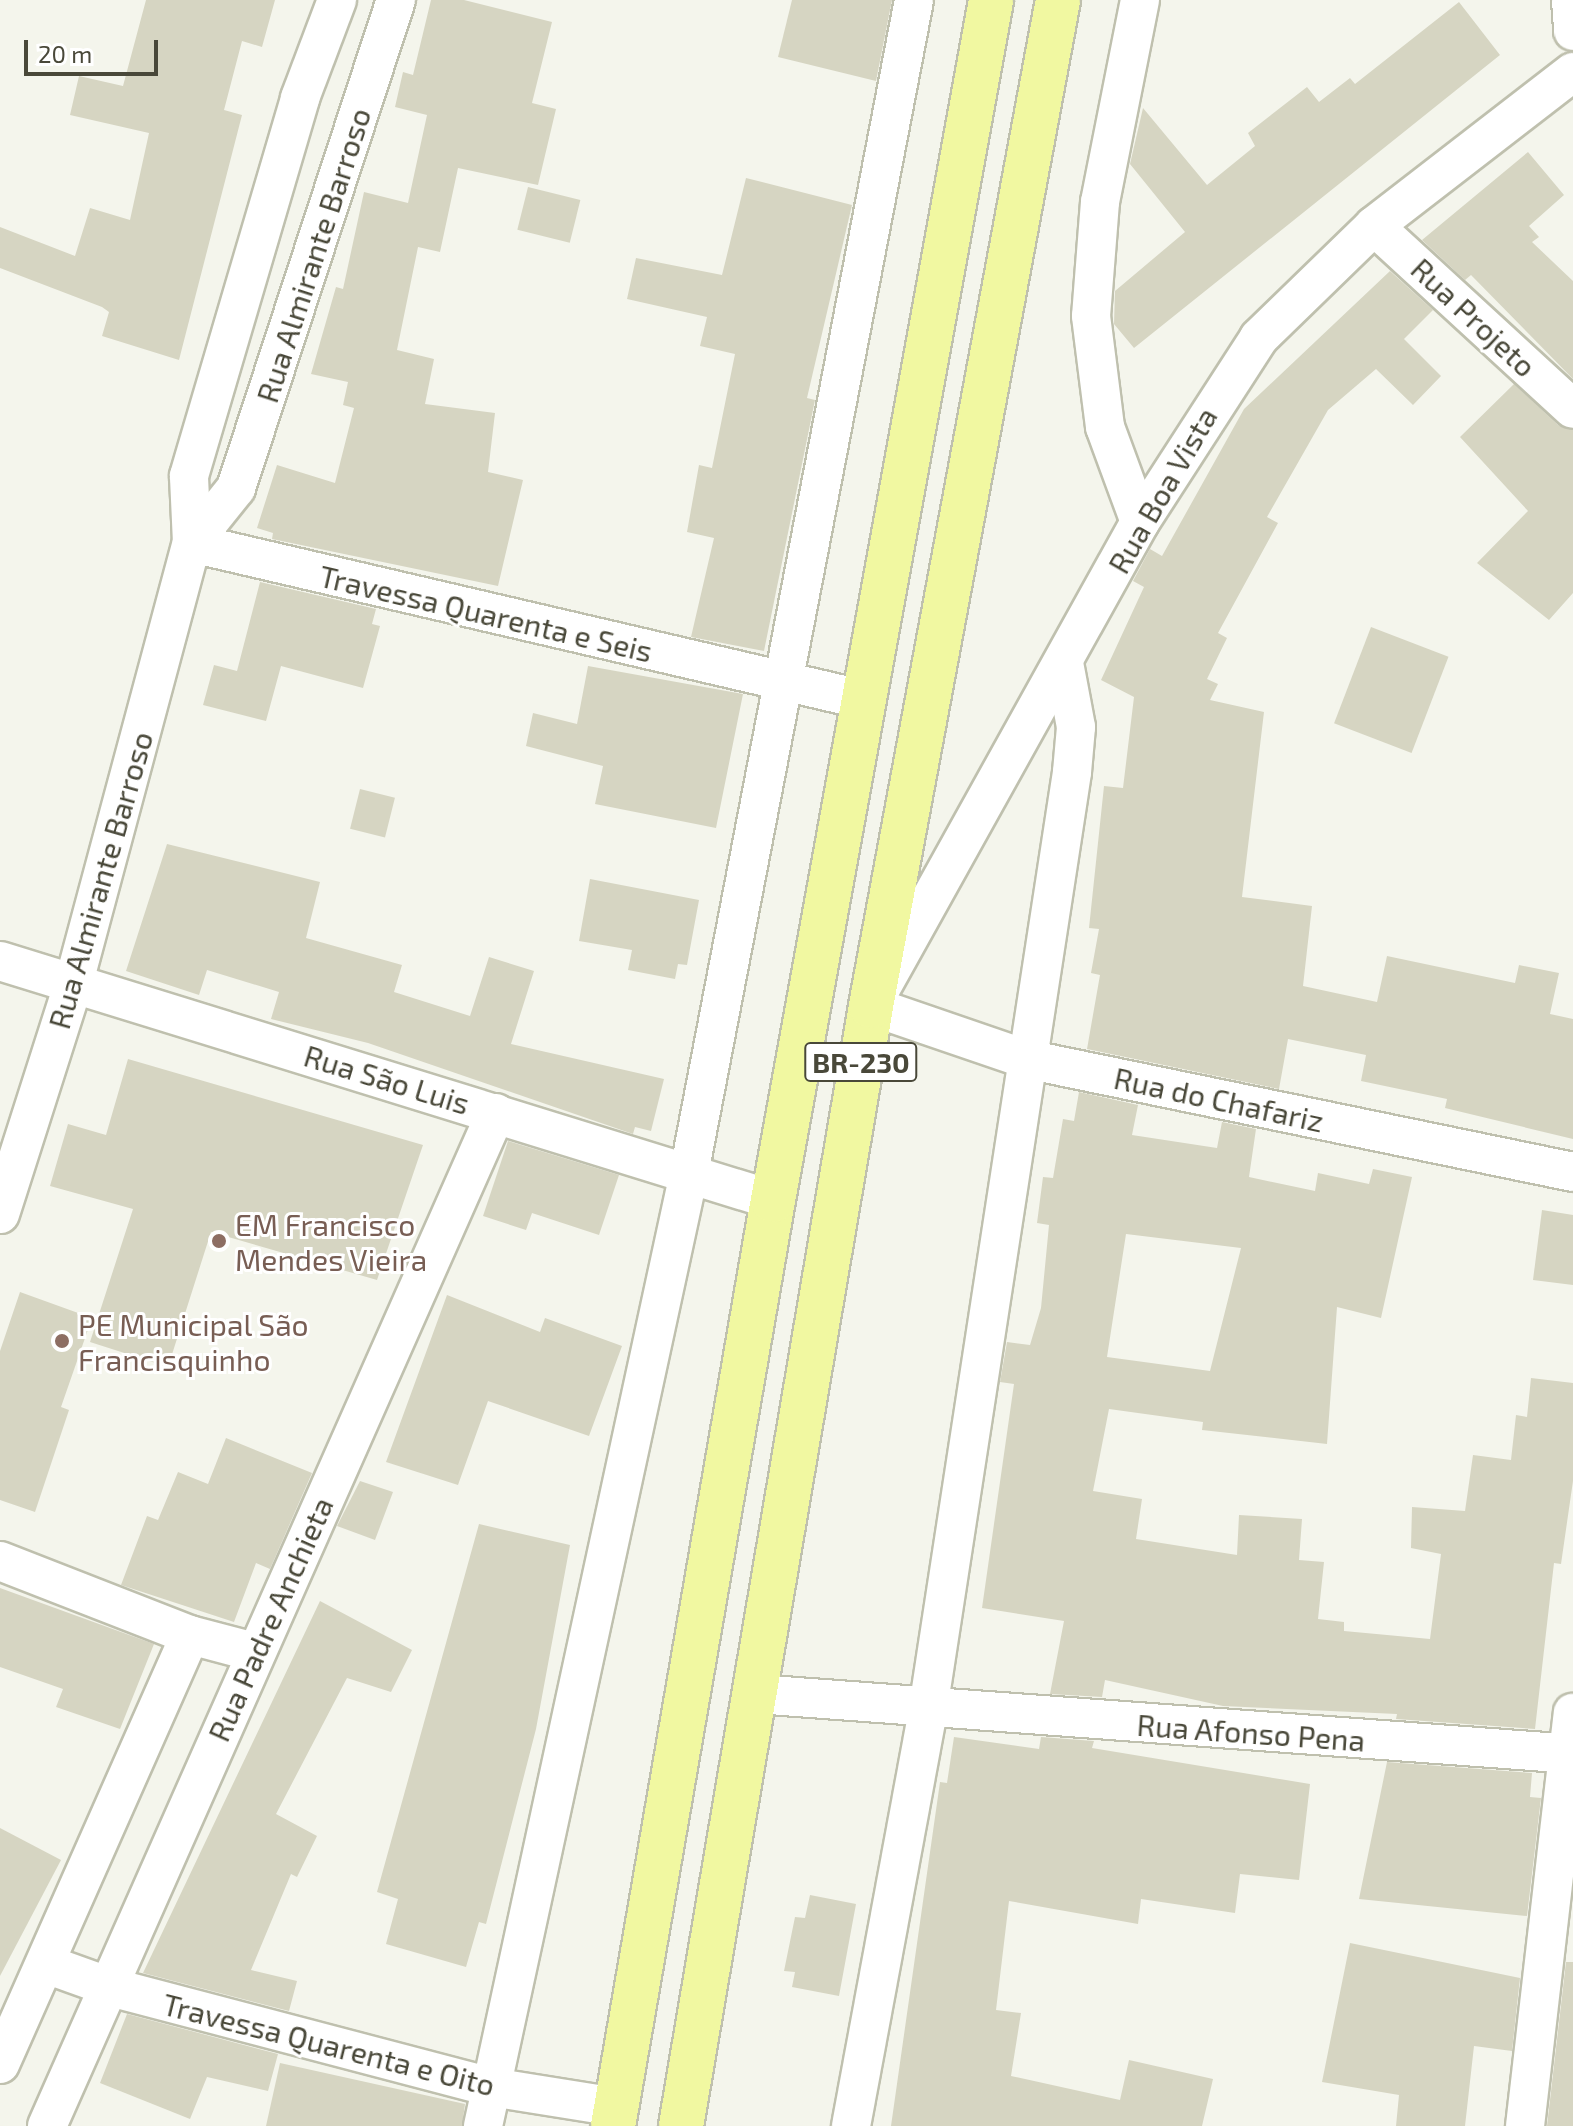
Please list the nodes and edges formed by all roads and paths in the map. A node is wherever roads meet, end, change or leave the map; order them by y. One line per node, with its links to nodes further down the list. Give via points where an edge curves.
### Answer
1 (337, 0): 13 (street, Rua Almirante Barroso, via 300,98 189,476)
2 (396, 0): 13 (street, Rua Almirante Barroso, via 236,488)
3 (914, 0): 15 (street)
4 (991, 0): 16 (main road, BR-230)
5 (1058, 0): 20 (main road, BR-230)
6 (1140, 0): 12 (street, via 1100,202 1091,316 1105,427)
7 (1571, 0): 8 (street)
8 (1573, 31)
9 (1573, 72): 10 (street, Rua Boa Vista)
10 (1374, 226): 11 (street, Rua Projeto); 12 (street, Rua Boa Vista, via 1259,338)
11 (1573, 409)
12 (1140, 522): 14 (street, Rua Boa Vista)
13 (192, 543): 15 (street, Travessa Quarenta e Seis); 18 (street, Rua Almirante Barroso)
14 (1064, 663): 20 (street, Rua Boa Vista); 21 (street, via 1076,727 1072,772)
15 (781, 683): 16 (street, Travessa Quarenta e Seis); 24 (street)
16 (865, 700): 19 (main road, BR-230)
17 (0, 961): 18 (street, Rua São Luis)
18 (74, 982): 22 (street, Rua São Luis); 26 (street, Rua Almirante Barroso)
19 (812, 990): 20 (main road); 25 (main road, BR-230)
20 (871, 1006): 21 (street, Rua do Chafariz); 30 (main road, BR-230)
21 (1026, 1059): 23 (street, Rua do Chafariz); 31 (street)
22 (496, 1113): 24 (street, Rua São Luis); 29 (street, Rua Padre Anchieta)
23 (1573, 1172)
24 (689, 1173): 25 (street, Rua São Luis); 39 (street)
25 (773, 1200): 34 (main road, BR-230)
26 (0, 1214)
27 (0, 1561): 28 (street)
28 (190, 1635): 29 (street); 36 (street)
29 (254, 1652): 37 (street, Rua Padre Anchieta)
30 (756, 1694): 31 (street, Rua Afonso Pena); 35 (main road, BR-230)
31 (928, 1709): 33 (street, Rua Afonso Pena); 44 (street)
32 (1573, 1713): 33 (street)
33 (1570, 1754): 45 (street)
34 (665, 1831): 35 (main road); 40 (main road, BR-230)
35 (732, 1839): 43 (main road, BR-230)
36 (46, 1964): 37 (street, Travessa Quarenta e Oito); 38 (street)
37 (110, 1987): 39 (street, Travessa Quarenta e Oito); 41 (street, Rua Padre Anchieta)
38 (0, 2064)
39 (491, 2087): 40 (street, Travessa Quarenta e Oito); 42 (street)
40 (615, 2117)
41 (47, 2126)
42 (483, 2126)
43 (681, 2126)
44 (851, 2126)
45 (1525, 2126)

